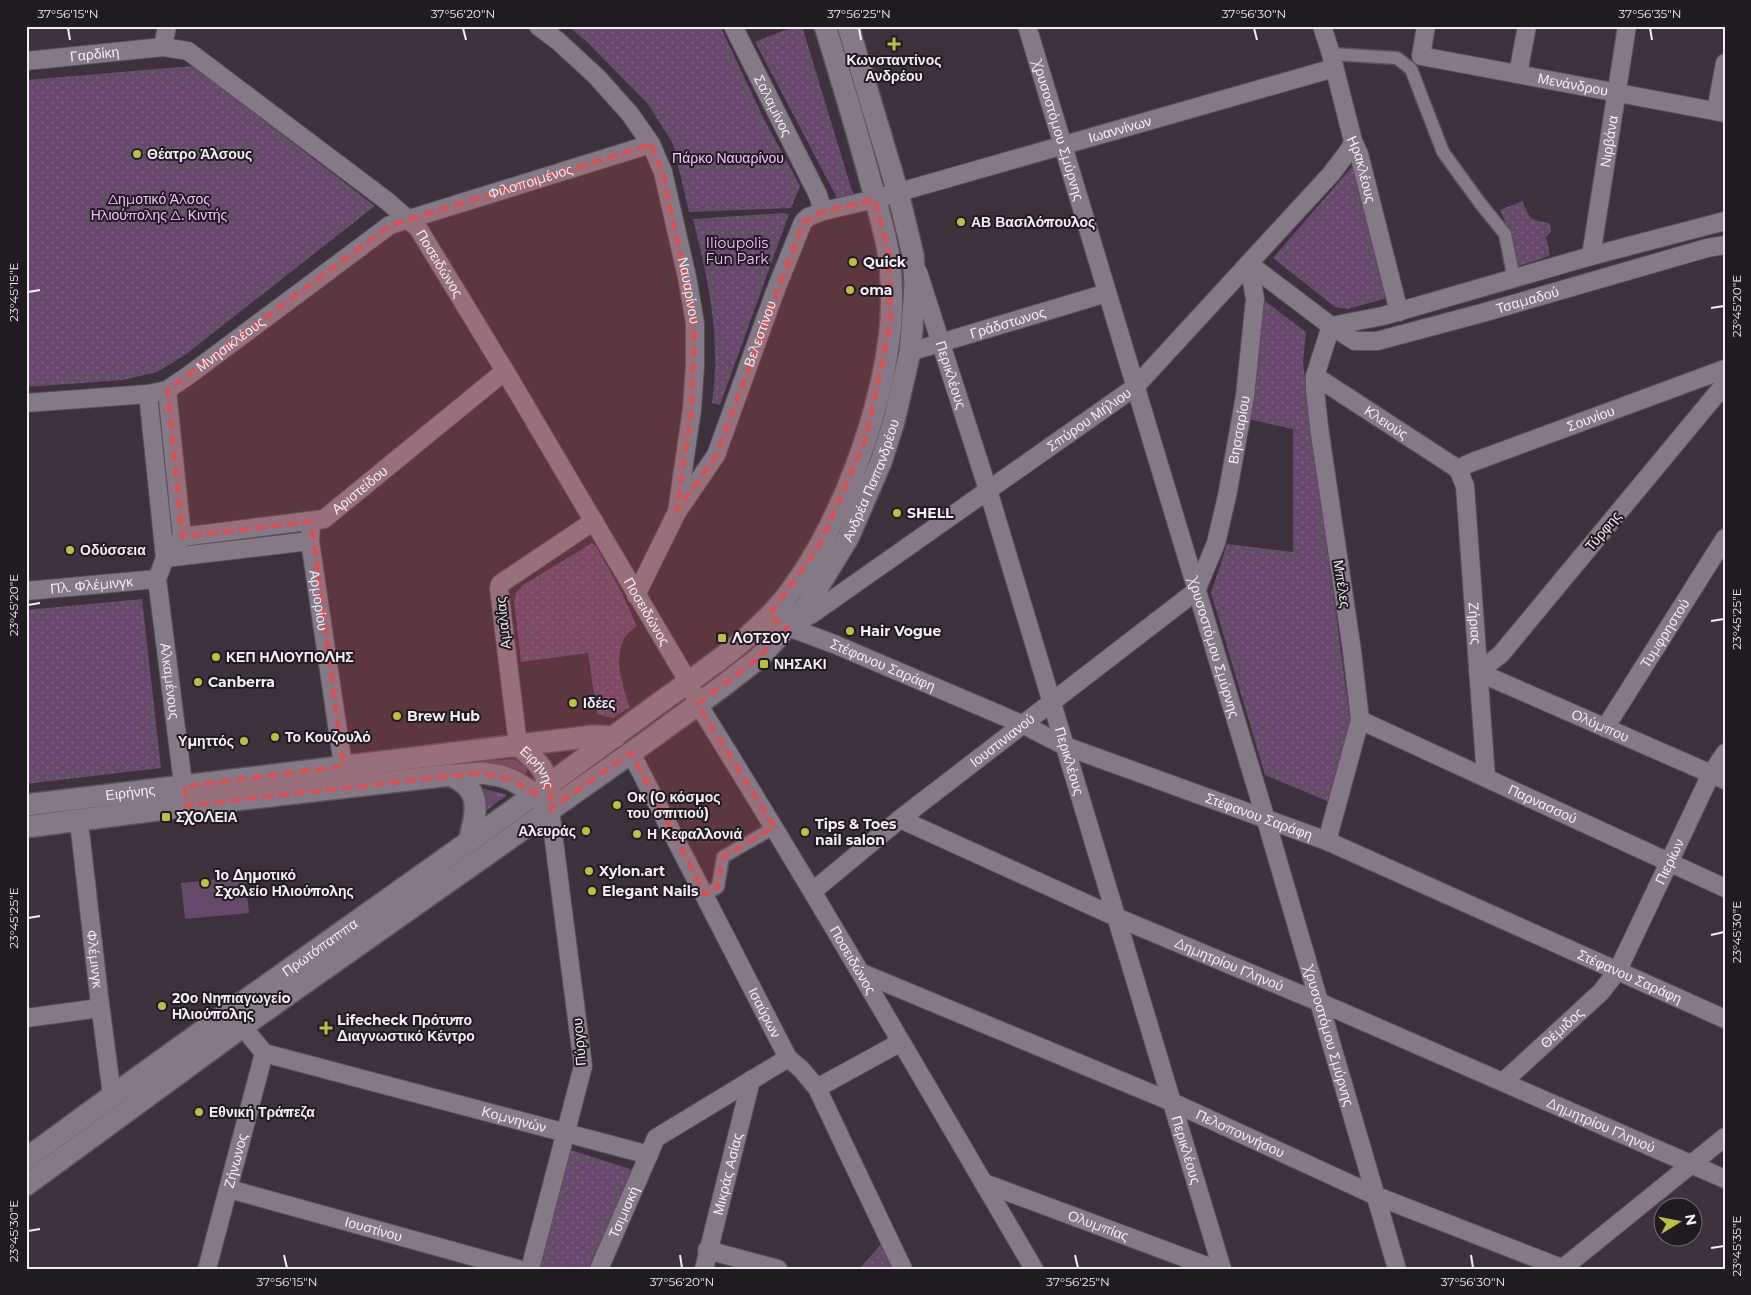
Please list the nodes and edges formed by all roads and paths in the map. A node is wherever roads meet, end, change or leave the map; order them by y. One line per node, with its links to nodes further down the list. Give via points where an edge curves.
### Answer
1 (168, 26): 11 (street)
2 (538, 26): 20 (street, Ναυαρίνου, via 597,77)
3 (733, 26): 24 (street, Σαλαμίνος, via 818,195)
4 (825, 26): 23 (street, Ανδρέα Παπανδρέου)
5 (848, 26): 22 (street, Ανδρέα Παπανδρέου)
6 (1027, 26): 21 (street, Χρυσοστόμου Σμύρνης)
7 (1322, 26): 13 (street, Ηρακλέους)
8 (1426, 26): 12 (street)
9 (1527, 26): 16 (street)
10 (1627, 26): 17 (street, Νιρβάνα)
11 (162, 47): 14 (street, Γαρδίκη); 25 (street, Ποσειδώνος, via 188,52)
12 (1419, 60): 13 (street); 16 (street, Μενάνδρου); 31 (street, via 1443,152 1505,234)
13 (1333, 61): 19 (street, Ηρακλέους); 21 (street, Ιωαννίνων)
14 (26, 62)
15 (1725, 63): 18 (street)
16 (1518, 74): 17 (street, Μενάνδρου)
17 (1617, 93): 18 (street, Μενάνδρου); 29 (street, Νιρβάνα)
18 (1721, 112)
19 (1353, 141): 30 (street, Σπύρου Μήλιου, via 1331,174); 33 (street, Ηρακλέους)
20 (651, 144): 25 (street, Φιλοποιμένος); 46 (street, Ναυαρίνου, via 663,172 695,323 692,409)
21 (1063, 146): 22 (street, Ιωαννίνων); 32 (street, Χρυσοστόμου Σμύρνης)
22 (898, 193): 23 (street, Ιωαννίνων); 28 (street, Ανδρέα Παπανδρέου)
23 (875, 199): 24 (street, Βελεστίνου); 57 (street, Ανδρέα Παπανδρέου, via 888,253 891,289 890,321 878,394 867,437 838,509 820,545)
24 (823, 211): 46 (street, Βελεστίνου, via 808,217 799,230 716,455)
25 (409, 220): 37 (street, Ποσειδώνος, via 418,228); 41 (street, Μνησικλέους, via 390,225)
26 (1725, 221): 29 (street, Τσαμαδού)
27 (1725, 245): 34 (street, Τσαμαδού, via 1377,341 1355,341)
28 (913, 254): 35 (street, Περικλέους); 36 (street, Ανδρέα Παπανδρέου, via 915,284)
29 (1590, 256): 31 (street, Τσαμαδού)
30 (1249, 264): 34 (street, Τσαμαδού); 40 (street, Σπύρου Μήλιου); 55 (street, Βησσαρίου, via 1255,299 1245,396 1216,543)
31 (1514, 278): 33 (street, Τσαμαδού)
32 (1107, 293): 35 (street, Γράδστωνος); 40 (street, Χρυσοστόμου Σμύρνης)
33 (1399, 312): 34 (street, Τσαμαδού)
34 (1331, 326): 38 (street, Μπέλες)
35 (940, 344): 36 (street, Γράδστωνος); 45 (street, Περικλέους)
36 (910, 352): 58 (street, Ανδρέα Παπανδρέου, via 894,421 866,500 827,574)
37 (505, 371): 47 (street, Αριστείδου, via 324,519); 48 (street, Ποσειδώνος)
38 (1316, 376): 44 (street, Κλειούς); 63 (street, Μπέλες, via 1318,427)
39 (1721, 379): 44 (street, Σουνίου); 59 (street, Τύρφης, via 1501,654)
40 (1135, 387): 45 (street, Σπύρου Μήλιου); 55 (street, Χρυσοστόμου Σμύρνης)
41 (167, 390): 42 (street, Μνησικλέους); 49 (street)
42 (148, 394): 43 (street, Μνησικλέους); 52 (street, Αλκαμένους)
43 (26, 402)
44 (1458, 469): 59 (street, Ζήριας, via 1465,486)
45 (988, 490): 58 (street, Σπύρου Μήλιου, via 812,614); 61 (street, Περικλέους)
46 (677, 512): 56 (street, Ναυαρίνου)
47 (310, 522): 49 (street, Αριστείδου); 51 (street, Αρμορίου)
48 (594, 522): 56 (street, Ποσειδώνος); 67 (street, Αμαλίας, via 500,584 502,627)
49 (182, 537): 52 (street, Αλκαμένους)
50 (1725, 538): 65 (street, Τυμφρηστού)
51 (310, 541): 52 (street); 71 (street, Αρμορίου)
52 (165, 558): 53 (street, Αλκαμένους)
53 (157, 579): 54 (street, Πλ. Φλέμινγκ); 76 (street, Αλκαμένους)
54 (26, 591)
55 (1196, 591): 61 (street, Ιουστινιανού); 80 (street, Χρυσοστόμου Σμύρνης)
56 (636, 595): 60 (street, Ποσειδώνος)
57 (769, 616): 58 (street); 60 (street, Ανδρέα Παπανδρέου, via 734,650)
58 (788, 627): 62 (street, Ανδρέα Παπανδρέου, via 759,658); 64 (street, Στέφανου Σαράφη)
59 (1478, 672): 65 (street, Ολύμπου); 74 (street, Ζήριας)
60 (689, 683): 62 (street, Ποσειδώνος); 66 (street, Ανδρέα Παπανδρέου)
61 (1052, 701): 64 (street, Ιουστινιανού); 68 (street, Περικλέους)
62 (698, 704): 70 (street, Ανδρέα Παπανδρέου); 83 (street, Ποσειδώνος)
63 (1360, 720): 74 (street, Παρνασσού); 85 (street, Μπέλες)
64 (1024, 725): 68 (street, Στέφανου Σαράφη); 79 (street, Ιουστινιανού)
65 (1605, 728): 73 (street, Ολύμπου)
66 (615, 737): 67 (street, via 594,736); 75 (street, Πρωτόπαππα)
67 (518, 746): 71 (street, Ειρήνης); 75 (street, Ειρήνης, via 536,761)
68 (1065, 746): 80 (street, Στέφανου Σαράφη); 90 (street, Περικλέους)
69 (1725, 753): 73 (street, Πιερίων)
70 (631, 754): 78 (street, Ανδρέα Παπανδρέου); 89 (street, Ισαύρων)
71 (343, 766): 76 (street, Ειρήνης)
72 (449, 775): 75 (street, Ειρήνης, via 501,776); 76 (street, Ειρήνης); 84 (street, via 466,784 475,800)
73 (1718, 777): 86 (street, Πιερίων)
74 (1486, 778): 86 (street, Παρνασσού)
75 (542, 789): 78 (street, Ειρήνης); 84 (street, Πρωτόπαππα)
76 (185, 796): 77 (street, Ειρήνης); 81 (street, Ειρήνης)
77 (26, 805)
78 (550, 810): 96 (street, Πρωτόπαππα); 106 (street, Πύργου, via 584,1066)
79 (900, 819): 88 (street, Ιουστινιανού); 90 (street, Δημητρίου Γληνού)
80 (1266, 820): 85 (street, Στέφανου Σαράφη); 93 (street, Χρυσοστόμου Σμύρνης)
81 (79, 822): 82 (street, Ειρήνης); 94 (street, Φλέμινγκ)
82 (26, 827)
83 (775, 827): 88 (street, Ποσειδώνος); 89 (street, via 723,857 718,887)
84 (469, 841): 96 (street, Πρωτόπαππα)
85 (1327, 841): 91 (street, Στέφανου Σαράφη)
86 (1669, 862): 87 (street, Παρνασσού); 91 (street, Πιερίων)
87 (1725, 888)
88 (812, 891): 92 (street, Ποσειδώνος)
89 (704, 896): 100 (street, Ισαύρων)
90 (1116, 917): 93 (street, Δημητρίου Γληνού); 105 (street, Περικλέους)
91 (1618, 970): 97 (street, Στέφανου Σαράφη); 102 (street, Θέμιδος, via 1601,992)
92 (862, 973): 98 (street, Ποσειδώνος); 105 (street, Πελοποννήσου)
93 (1319, 1002): 102 (street, Δημητρίου Γληνού); 115 (street, Χρυσοστόμου Σμύρνης)
94 (100, 1008): 95 (street); 104 (street, Φλέμινγκ)
95 (26, 1018)
96 (237, 1019): 99 (street); 104 (street, Πρωτόπαππα); 113 (street, Πρωτόπαππα)
97 (1725, 1019)
98 (901, 1042): 103 (street); 112 (street, Ποσειδώνος)
99 (264, 1053): 106 (street, Κομνηνών); 114 (street, Ζήνωνος)
100 (788, 1058): 101 (street); 103 (street, Ισαύρων)
101 (751, 1080): 108 (street, via 656,1138); 116 (street, Μικράς Ασίας)
102 (1504, 1082): 110 (street, Δημητρίου Γληνού)
103 (817, 1088): 124 (street, Ισαύρων)
104 (112, 1095): 109 (street, Πρωτόπαππα)
105 (1172, 1102): 115 (street, Πελοποννήσου); 127 (street, Περικλέους)
106 (566, 1133): 108 (street, Κομνηνών); 120 (street, Πύργου)
107 (1725, 1137): 110 (street)
108 (649, 1155): 121 (street, Τσιμισκή)
109 (26, 1159)
110 (1692, 1164): 111 (street, Δημητρίου Γληνού); 117 (street)
111 (1725, 1179)
112 (984, 1183): 125 (street, Ποσειδώνος); 126 (street, Ολυμπίας)
113 (26, 1185)
114 (228, 1189): 118 (street, Ζήνωνος); 119 (street, Ιουστίνου)
115 (1374, 1195): 117 (street, Πελοποννήσου); 128 (street, Χρυσοστόμου Σμύρνης)
116 (707, 1250): 122 (street, Μικράς Ασίας); 123 (street)
117 (1564, 1268)
118 (207, 1269)
119 (518, 1269)
120 (530, 1269)
121 (599, 1269)
122 (704, 1269)
123 (778, 1269)
124 (903, 1269)
125 (1034, 1269)
126 (1214, 1269)
127 (1222, 1269)
128 (1397, 1269)

